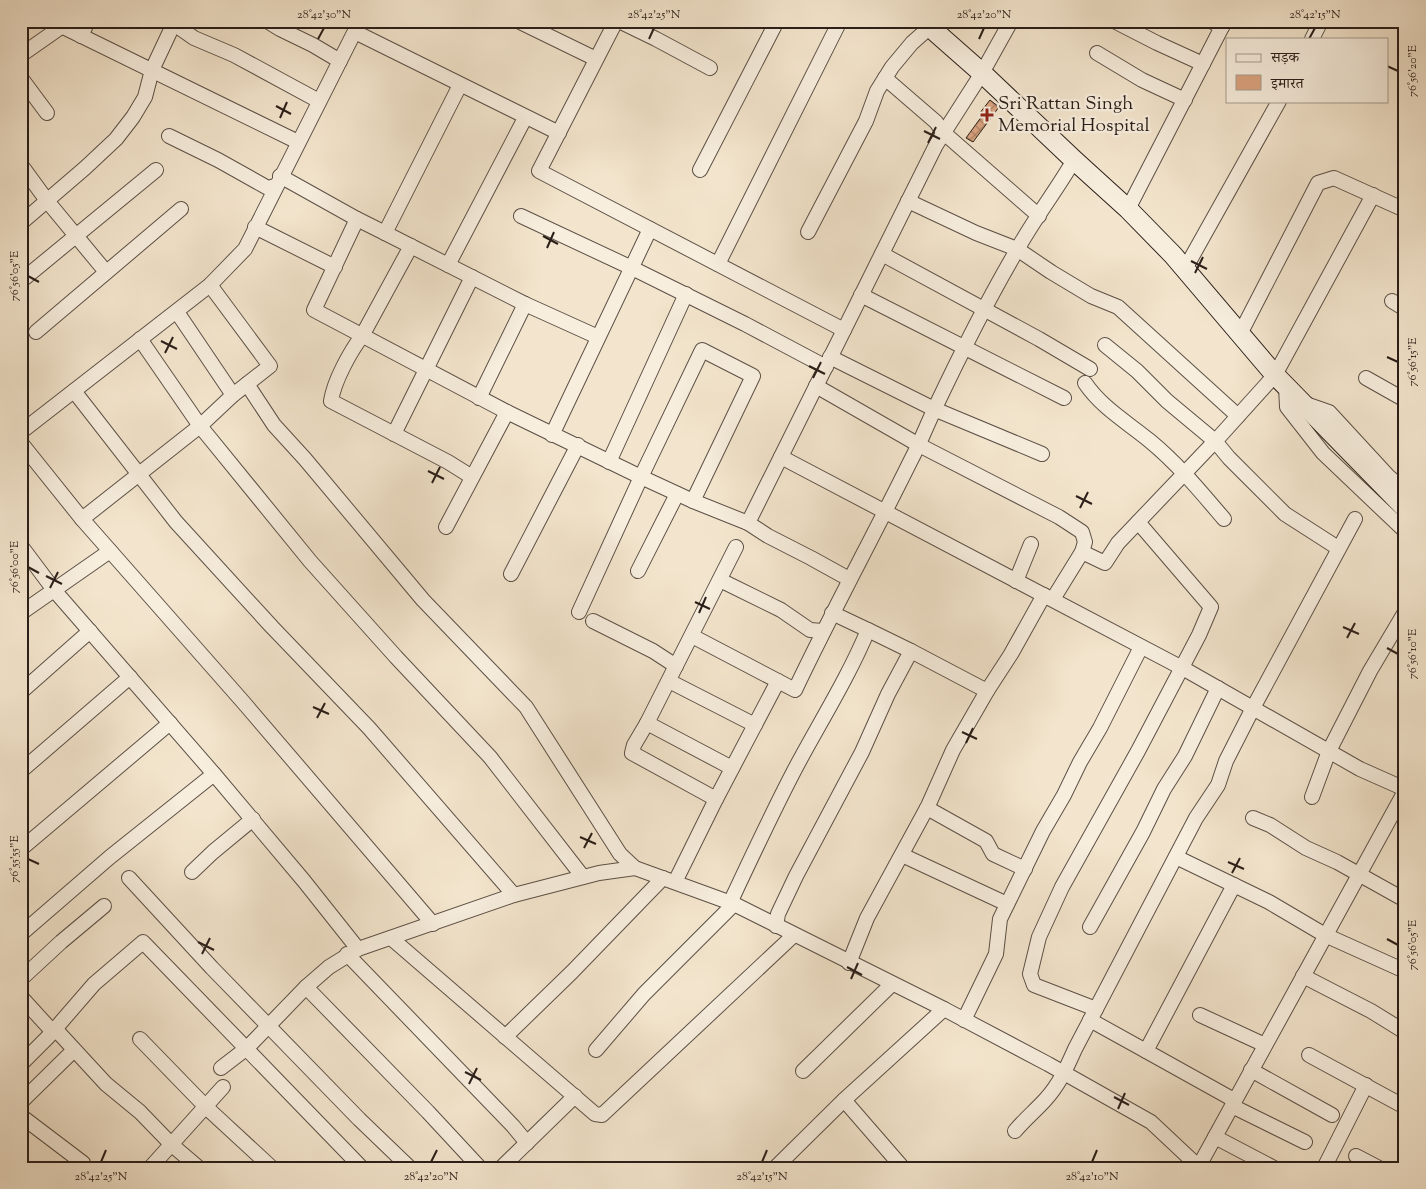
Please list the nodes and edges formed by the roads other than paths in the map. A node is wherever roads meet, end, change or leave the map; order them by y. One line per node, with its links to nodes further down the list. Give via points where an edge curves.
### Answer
1 (88, 21): 15 (street)
2 (267, 21): 20 (street)
3 (518, 21): 19 (street)
4 (617, 21): 19 (street); 22 (street)
5 (778, 21): 40 (street)
6 (840, 21): 60 (street)
7 (1011, 21): 24 (street)
8 (1114, 21): 21 (street)
9 (1321, 21): 16 (street)
10 (175, 23): 23 (street); 29 (street, via 194,38 234,55)
11 (1220, 23): 21 (street)
12 (56, 24): 15 (street); 18 (street)
13 (933, 26): 24 (main road); 26 (street, via 912,43)
14 (358, 27): 20 (street); 27 (street)
15 (81, 36): 23 (street)
16 (1312, 38)
17 (1097, 53): 28 (street, via 1142,80)
18 (21, 55)
19 (596, 59): 33 (street)
20 (340, 61): 29 (street)
21 (1203, 64): 28 (street)
22 (710, 68)
23 (152, 70): 36 (street); 44 (street, via 145,97 116,139)
24 (982, 73): 34 (street); 37 (main road)
25 (21, 78): 31 (street)
26 (885, 78): 34 (street, via 936,122); 54 (street)
27 (460, 85): 32 (street); 55 (street)
28 (1185, 100): 45 (street)
29 (319, 102): 36 (street)
30 (1278, 102): 64 (street)
31 (47, 113)
32 (525, 118): 33 (street); 61 (street)
33 (559, 133): 53 (street, via 539,171)
34 (944, 133): 43 (street); 49 (street)
35 (169, 136): 41 (street, via 268,188)
36 (298, 142): 41 (street)
37 (1074, 160): 45 (main road); 49 (street)
38 (21, 164): 44 (street)
39 (156, 170): 56 (street)
40 (700, 170)
41 (278, 181): 50 (street); 52 (street)
42 (1373, 195): 47 (street); 78 (street, via 1334,178 1318,183); 87 (street)
43 (908, 201): 58 (street); 59 (street)
44 (48, 202): 51 (street); 56 (street)
45 (1128, 208): 64 (main road)
46 (181, 209): 65 (street)
47 (1405, 210)
48 (521, 216): 63 (street)
49 (1039, 216): 58 (street)
50 (357, 219): 55 (street); 62 (street)
51 (21, 223)
52 (255, 227): 62 (street); 68 (street, via 244,249)
53 (650, 229): 60 (street); 63 (street)
54 (808, 232)
55 (385, 233): 57 (street)
56 (76, 236): 65 (street); 67 (street)
57 (411, 246): 61 (street); 79 (street)
58 (1017, 248): 74 (street); 98 (street, via 1091,296 1118,307)
59 (882, 254): 70 (street); 74 (street)
60 (718, 264): 76 (street)
61 (448, 265): 66 (street)
62 (335, 267): 79 (street, via 314,310)
63 (632, 268): 69 (street); 80 (street)
64 (1185, 269): 78 (main road)
65 (106, 272): 77 (street)
66 (472, 277): 72 (street); 85 (street)
67 (21, 281)
68 (210, 285): 75 (street); 88 (street, via 270,366)
69 (686, 294): 84 (street); 109 (street)
70 (862, 295): 76 (street); 83 (street)
71 (1392, 301): 73 (street)
72 (525, 304): 80 (street); 92 (street)
73 (1405, 309)
74 (984, 310): 83 (street); 110 (street, via 1088,376 1092,393)
75 (177, 312): 81 (street); 91 (street)
76 (844, 330): 84 (street)
77 (36, 332)
78 (1240, 334): 87 (main road)
79 (362, 336): 85 (street); 101 (street, via 332,391 331,401)
80 (598, 337): 102 (street)
81 (140, 339): 90 (street); 99 (street)
82 (1105, 345): 103 (street)
83 (965, 348): 93 (street); 96 (street)
84 (828, 362): 89 (street); 96 (street)
85 (425, 369): 92 (street); 101 (street)
86 (1366, 378): 94 (street)
87 (1281, 380): 95 (main road); 98 (street); 125 (street, via 1287,407 1323,453)
88 (247, 384): 91 (street); 176 (street, via 274,424 422,600 526,707 620,854)
89 (816, 386): 105 (street); 108 (street)
90 (74, 391): 100 (street); 111 (street)
91 (233, 395): 99 (street)
92 (479, 398): 97 (street)
93 (1064, 398)
94 (1405, 400)
95 (1302, 402): 114 (street, via 1329,412); 117 (main road)
96 (934, 409): 105 (street); 107 (street)
97 (507, 412): 102 (street); 112 (street)
98 (1238, 416): 103 (street)
99 (200, 426): 111 (street); 180 (street, via 310,561 490,757)
100 (21, 432)
101 (394, 434): 112 (street)
102 (552, 435): 106 (street)
103 (1215, 441): 110 (street); 129 (street, via 1286,514)
104 (21, 443): 119 (street)
105 (918, 445): 118 (street); 131 (street, via 1082,532 1085,542)
106 (578, 446): 109 (street); 133 (street)
107 (1042, 454)
108 (781, 457): 118 (street); 123 (street)
109 (609, 462): 113 (street)
110 (1185, 473): 120 (street); 122 (street)
111 (139, 474): 119 (street); 184 (street, via 176,522 369,728)
112 (472, 477): 124 (street)
113 (641, 477): 115 (street); 116 (street, via 702,350 753,376); 140 (street)
114 (1405, 491)
115 (677, 494): 116 (street); 132 (street)
116 (693, 501): 123 (street)
117 (1405, 508)
118 (886, 512): 134 (street); 136 (street)
119 (82, 519): 130 (street)
120 (1224, 519)
121 (1355, 519): 129 (street)
122 (1138, 522): 131 (street, via 1105,563); 151 (street, via 1212,607)
123 (748, 523): 134 (street)
124 (446, 527)
125 (1405, 531)
126 (1031, 544): 136 (street)
127 (21, 546): 137 (street)
128 (736, 547): 135 (street)
129 (1338, 548): 158 (street)
130 (110, 550): 137 (street); 189 (street)
131 (1082, 552): 138 (street)
132 (638, 571)
133 (511, 574)
134 (850, 579): 142 (street)
135 (720, 580): 146 (street, via 781,610 810,630); 147 (street)
136 (1016, 581): 138 (street)
137 (54, 590): 139 (street); 145 (street)
138 (1048, 597): 148 (street); 156 (street)
139 (24, 607)
140 (579, 612)
141 (1405, 612): 162 (street)
142 (832, 613): 144 (street); 146 (street)
143 (593, 621): 150 (street)
144 (868, 630): 149 (street); 186 (street, via 748,864)
145 (90, 631): 152 (street); 157 (street)
146 (823, 631): 154 (street, via 795,690)
147 (692, 636): 150 (street); 154 (street)
148 (1141, 647): 151 (street); 177 (street)
149 (911, 651): 156 (street); 190 (street, via 796,876 778,914)
150 (676, 666): 153 (street)
151 (1181, 668): 155 (street); 205 (street, via 1062,886 1039,937 1030,974 1034,985)
152 (130, 677): 159 (street); 164 (street)
153 (668, 681): 160 (street); 161 (street)
154 (778, 681): 161 (street)
155 (1218, 688): 158 (street); 191 (street, via 1185,756)
156 (987, 691): 169 (street, via 953,750)
157 (21, 692)
158 (1253, 708): 162 (street); 175 (street, via 1218,784)
159 (170, 723): 165 (street); 173 (street)
160 (647, 723): 163 (street); 168 (street, via 632,753)
161 (755, 725): 163 (street)
162 (1328, 751): 166 (street); 167 (street)
163 (732, 768): 168 (street)
164 (21, 771)
165 (214, 774): 172 (street); 192 (street)
166 (1405, 790): 170 (street)
167 (1312, 797)
168 (716, 799): 182 (street)
169 (927, 808): 174 (street); 177 (street, via 986,841 993,854)
170 (1399, 813): 179 (street)
171 (1253, 818): 179 (street)
172 (253, 819): 178 (street); 196 (street)
173 (21, 849)
174 (902, 855): 187 (street); 197 (street, via 867,918)
175 (1176, 857): 183 (street); 205 (street)
176 (636, 868): 180 (street); 182 (street)
177 (1025, 869): 187 (street)
178 (192, 872)
179 (1358, 875): 185 (street); 194 (street)
180 (583, 877): 184 (street)
181 (129, 878): 208 (street)
182 (669, 880): 186 (street); 211 (street)
183 (1234, 885): 194 (street); 217 (street)
184 (514, 895): 189 (street)
185 (1405, 900)
186 (732, 904): 190 (street); 216 (street, via 644,994)
187 (1007, 904): 207 (street, via 1000,919 996,954)
188 (104, 906): 200 (street)
189 (433, 924): 195 (street)
190 (776, 926): 193 (street)
191 (1090, 927)
192 (21, 934)
193 (794, 935): 197 (street); 226 (street, via 602,1115 595,1114)
194 (1325, 935): 198 (street); 199 (street)
195 (391, 938): 196 (street); 211 (street)
196 (353, 951): 202 (street, via 328,967); 237 (street)
197 (849, 963): 201 (street)
198 (1405, 971)
199 (1303, 976): 210 (street); 213 (street)
200 (21, 978)
201 (892, 984): 204 (street); 222 (street)
202 (306, 988): 208 (street); 247 (street)
203 (21, 997): 209 (street)
204 (944, 1010): 207 (street); 227 (street)
205 (1093, 1014): 217 (street); 223 (street)
206 (1200, 1015): 213 (street)
207 (964, 1020): 223 (street)
208 (269, 1025): 214 (street); 246 (street)
209 (53, 1032): 214 (street, via 94,984 143,942); 215 (street, via 59,1033); 219 (street)
210 (1405, 1032)
211 (505, 1037): 226 (street)
212 (140, 1038): 230 (street)
213 (1265, 1045): 221 (street)
214 (247, 1048): 220 (street); 245 (street)
215 (74, 1050): 228 (street); 238 (street)
216 (596, 1050)
217 (1146, 1051): 229 (street)
218 (1309, 1054): 224 (street)
219 (21, 1064)
220 (221, 1068)
221 (1251, 1070): 229 (street); 232 (street)
222 (802, 1071)
223 (1065, 1073): 234 (street, via 1046,1099); 240 (street, via 1151,1122)
224 (1366, 1085): 231 (street); 252 (street)
225 (223, 1088): 230 (street)
226 (575, 1096): 237 (street)
227 (844, 1100): 249 (street); 250 (street)
228 (21, 1102)
229 (1233, 1103): 235 (street); 236 (street)
230 (206, 1107): 238 (street); 244 (street)
231 (1405, 1107)
232 (1332, 1115)
233 (21, 1116): 241 (street, via 83,1164)
234 (1015, 1131)
235 (1215, 1136): 240 (street); 251 (street)
236 (1305, 1142)
237 (527, 1143): 248 (street)
238 (172, 1145): 242 (street); 243 (street)
239 (1356, 1156): 253 (street)
240 (1199, 1167)
241 (80, 1168)
242 (150, 1168)
243 (199, 1168)
244 (272, 1168)
245 (362, 1168)
246 (410, 1168)
247 (480, 1168)
248 (501, 1168)
249 (776, 1168)
250 (903, 1168)
251 (1274, 1168)
252 (1324, 1168)
253 (1379, 1168)

